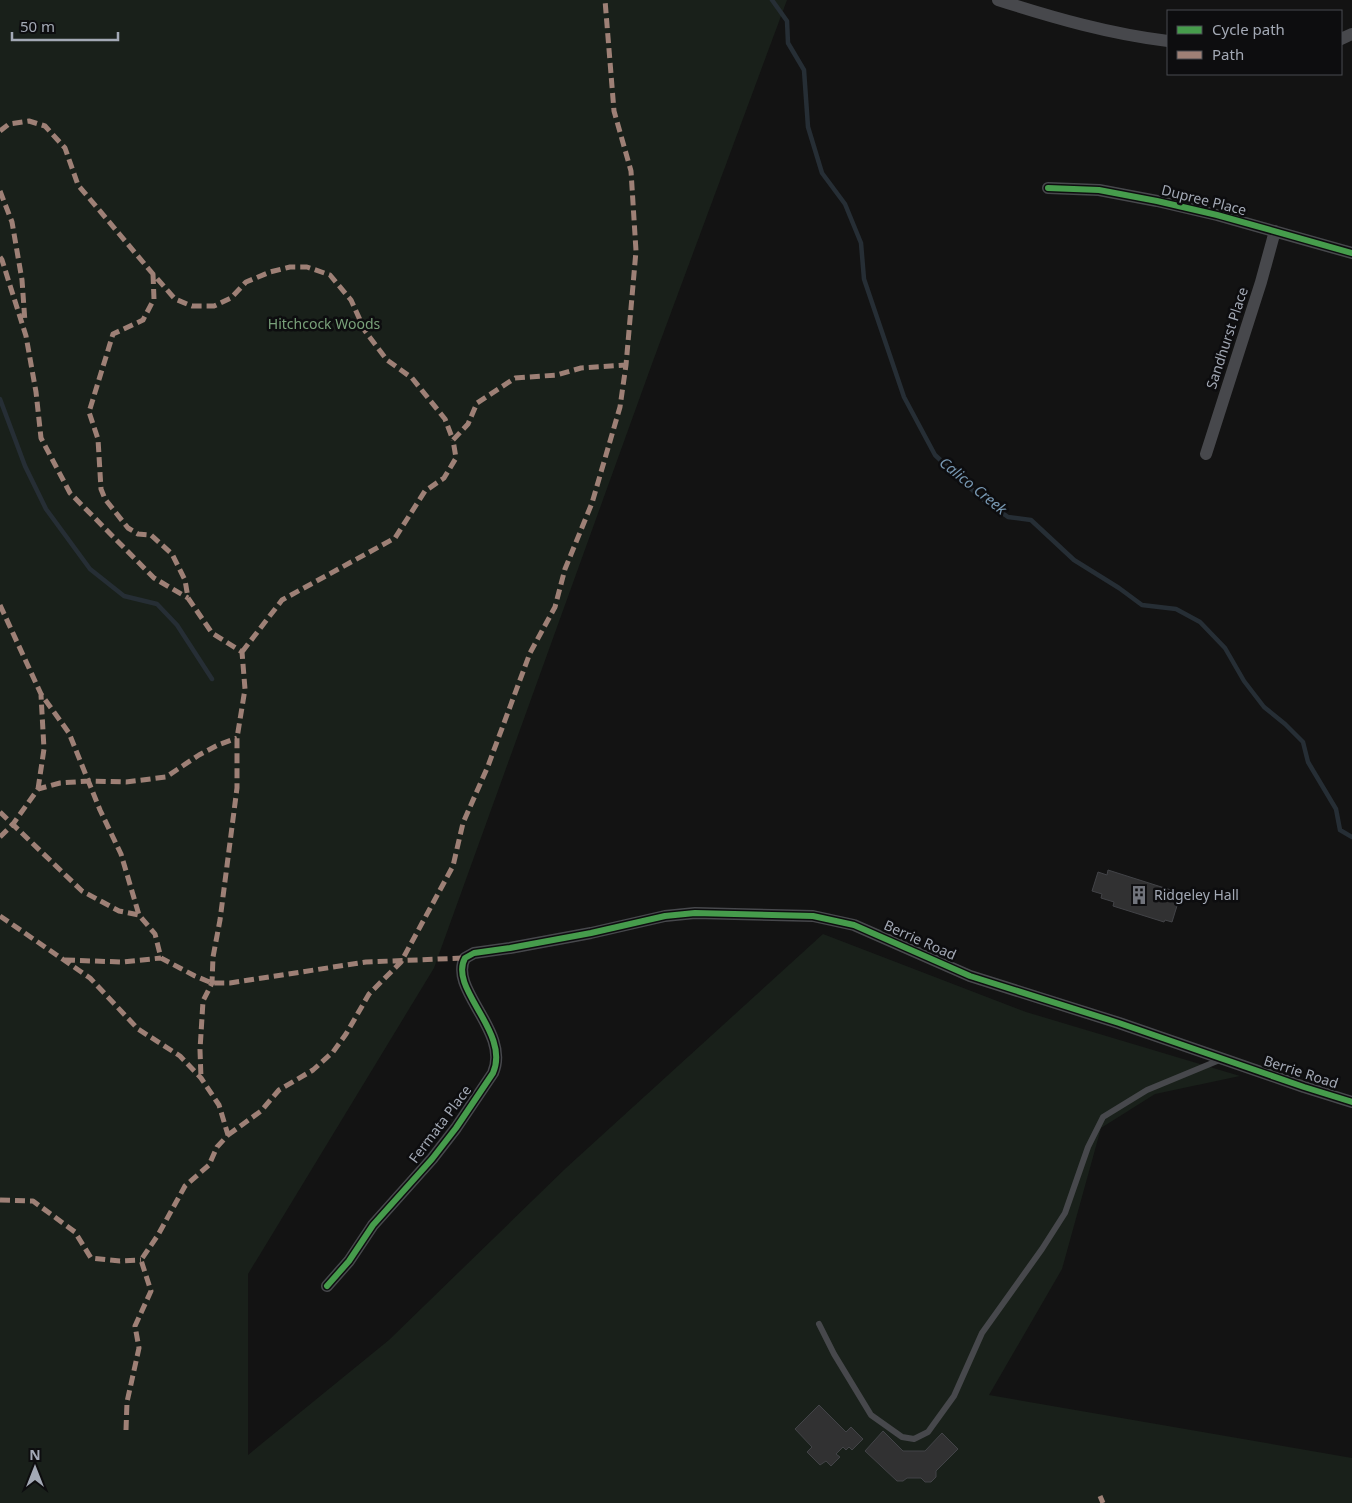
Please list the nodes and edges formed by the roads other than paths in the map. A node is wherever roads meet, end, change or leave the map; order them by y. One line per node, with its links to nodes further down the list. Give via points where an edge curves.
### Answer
1 (998, 0): 2 (street, via 1090,26)
2 (1167, 41)
3 (1048, 188): 4 (street, Dupree Place, via 1099,190 1147,199)
4 (1275, 231): 5 (street, Dupree Place); 6 (street, Sandhurst Place, via 1262,282)
5 (1352, 253)
6 (1206, 454)
7 (465, 958): 8 (street, Berrie Road, via 474,953 665,916 695,913 812,916 854,925 970,976); 10 (street, Fermata Place, via 461,968 463,982 490,1032 497,1050 496,1066 456,1128 373,1225 349,1261)
8 (1223, 1059): 9 (street, Berrie Road); 11 (lane, via 1147,1090 1103,1116 1088,1147 1065,1213 982,1333 954,1396 928,1432 914,1439 902,1437 871,1415)
9 (1352, 1102)
10 (327, 1286)
11 (819, 1324)

